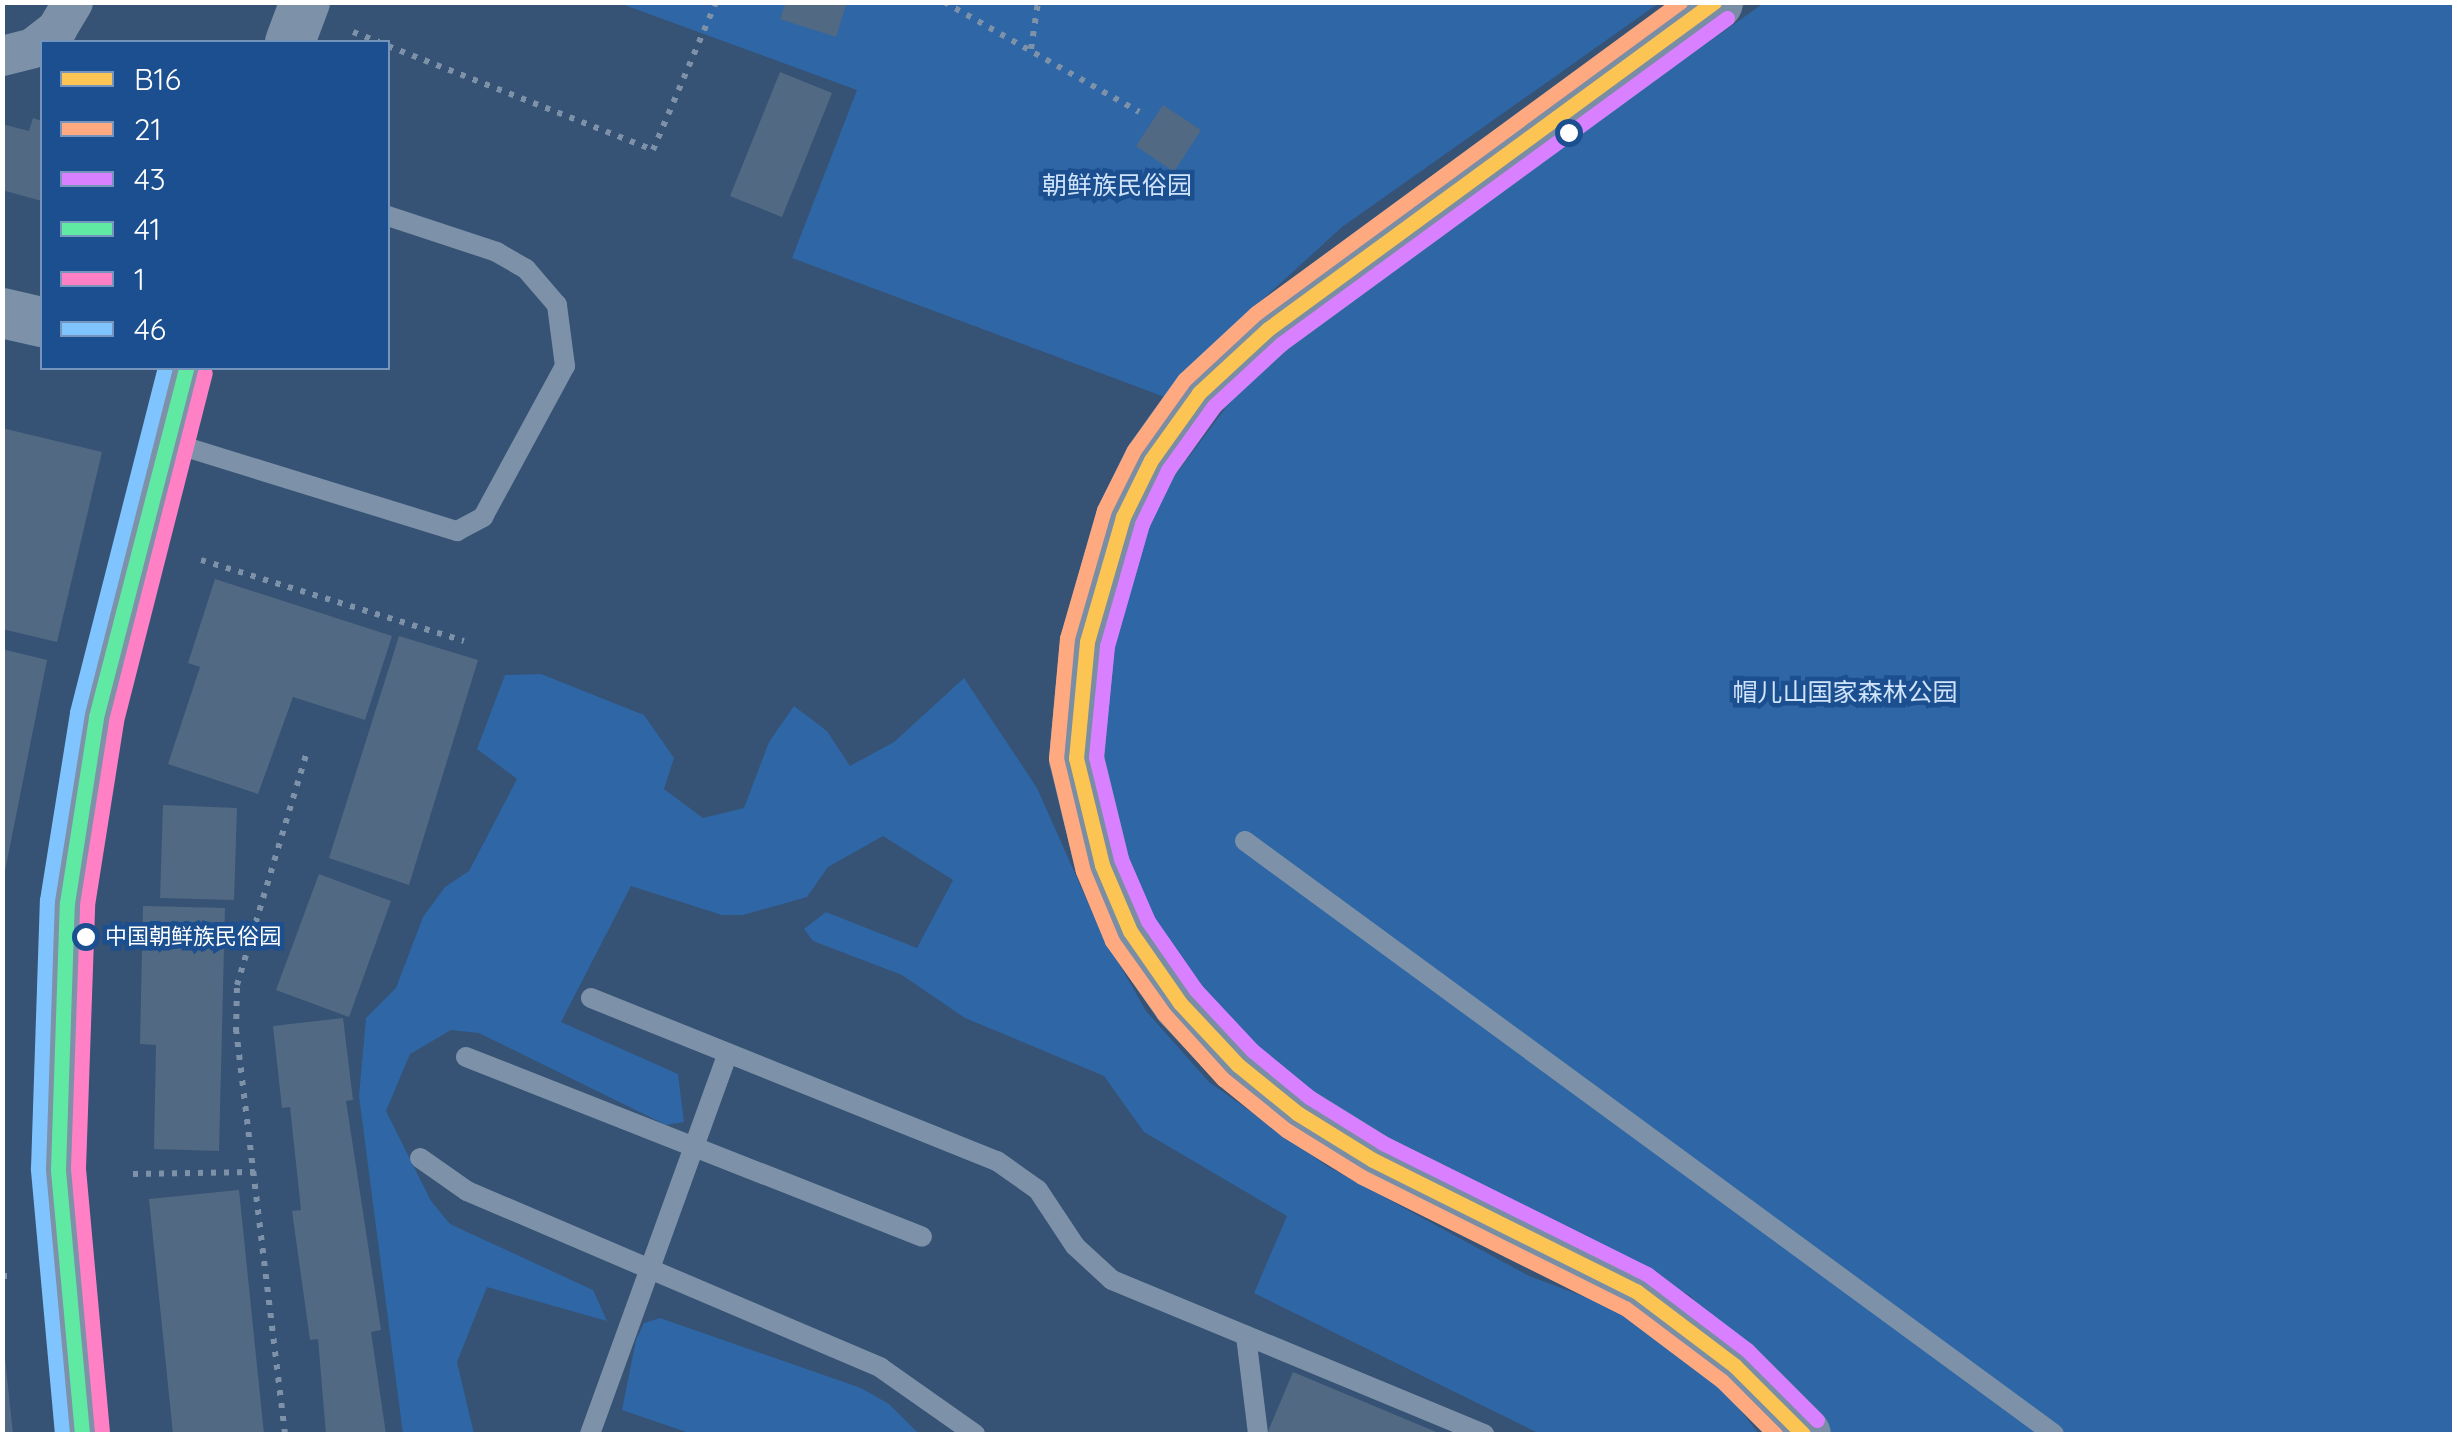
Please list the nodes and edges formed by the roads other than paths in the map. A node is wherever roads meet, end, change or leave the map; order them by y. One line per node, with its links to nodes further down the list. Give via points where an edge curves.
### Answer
1 (74, 2): 4 (street)
2 (305, 2): 5 (street)
3 (1715, 2): 27 (main road, via 1268,329 1200,393 1151,460 1123,516 1086,642 1076,758 1102,865 1130,932 1180,1003 1238,1065 1296,1113 1373,1160 1636,1291 1734,1366)
4 (43, 40)
5 (291, 40)
6 (40, 42): 7 (street)
7 (2, 56)
8 (390, 217): 12 (lane, via 496,252 534,276 557,305 564,366 483,518 458,531)
9 (2, 313): 10 (street)
10 (40, 322)
11 (185, 370): 12 (street)
12 (164, 441): 22 (street, via 96,716 67,903 58,1169)
13 (1245, 841): 28 (lane)
14 (591, 998): 15 (lane)
15 (728, 1053): 17 (lane); 21 (lane, via 997,1160 1038,1190 1075,1246 1112,1280)
16 (466, 1057): 17 (lane)
17 (694, 1146): 19 (lane); 20 (lane)
18 (420, 1158): 20 (lane, via 468,1191)
19 (922, 1237)
20 (649, 1272): 23 (lane); 24 (lane, via 881,1368)
21 (1246, 1336): 25 (lane); 26 (lane)
22 (82, 1434)
23 (590, 1434)
24 (975, 1434)
25 (1258, 1434)
26 (1484, 1434)
27 (1804, 1434)
28 (2054, 1434)

